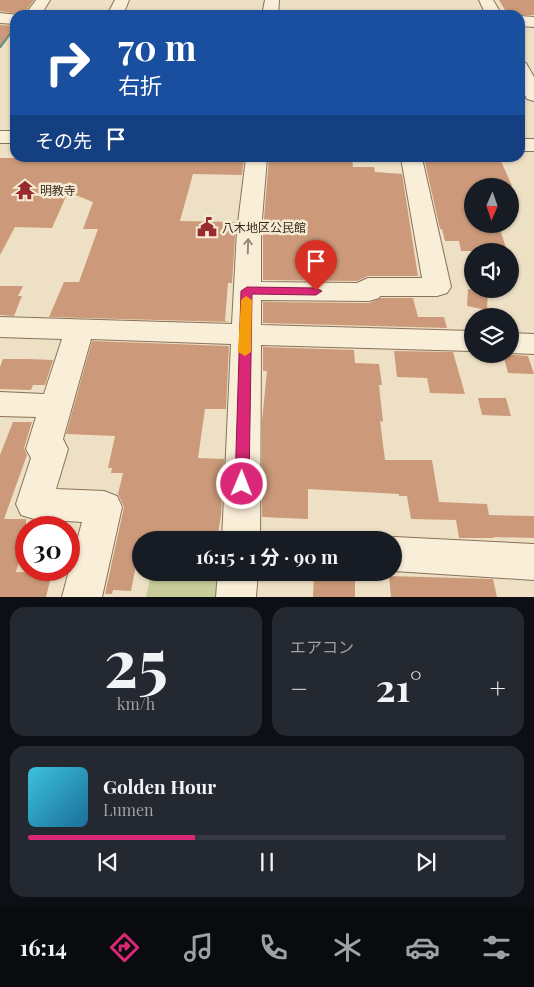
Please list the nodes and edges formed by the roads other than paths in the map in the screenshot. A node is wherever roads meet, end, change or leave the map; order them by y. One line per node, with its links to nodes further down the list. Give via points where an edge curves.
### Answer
1 (525, 77): 2 (street)
2 (534, 95)
3 (256, 162): 5 (street, one-way to 3)
4 (413, 162): 5 (street, via 437,287 368,287 369,292)
5 (247, 291): 8 (street)
6 (0, 327): 7 (street)
7 (79, 330): 8 (street); 13 (street)
8 (245, 335): 9 (street); 14 (street)
9 (464, 341)
10 (519, 343): 11 (street)
11 (534, 344)
12 (0, 404): 13 (street)
13 (57, 406): 18 (street, via 43,449 51,449 34,504 104,507)
14 (241, 531)
15 (402, 554): 16 (street)
16 (534, 562)
17 (237, 581): 19 (street)
18 (82, 597)
19 (236, 597)

